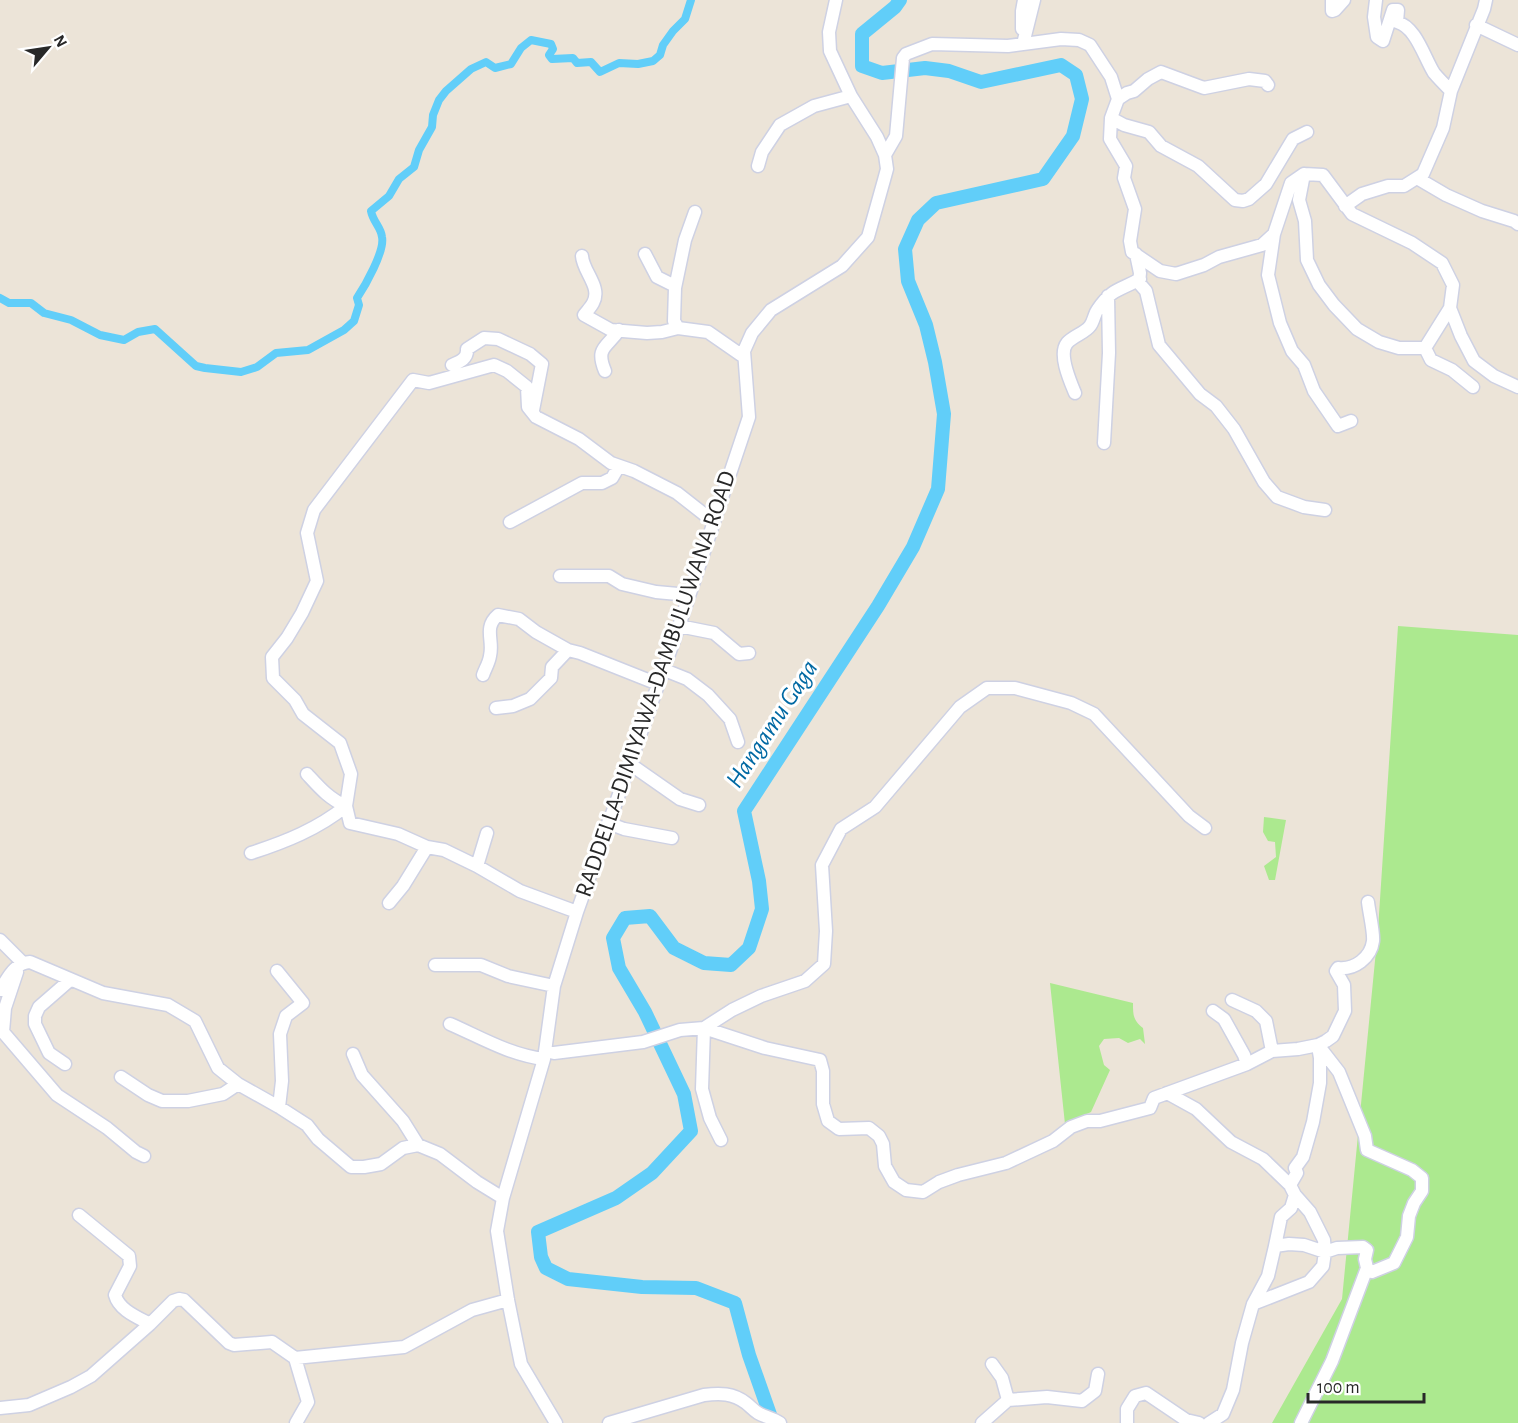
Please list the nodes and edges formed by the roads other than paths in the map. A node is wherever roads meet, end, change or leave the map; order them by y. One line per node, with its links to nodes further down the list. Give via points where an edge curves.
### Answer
1 (836, 0): 13 (street, via 829,32 830,51)
2 (1024, 0): 9 (street)
3 (1034, 0): 9 (street)
4 (1332, 0): 5 (street, via 1332,11)
5 (1344, 0)
6 (1376, 0): 12 (street, via 1377,37 1383,40 1393,10 1398,10 1397,22 1411,31 1434,73)
7 (1486, 0): 8 (street)
8 (1476, 25): 10 (street); 12 (street)
9 (1023, 44): 14 (street, via 1061,39 1090,45 1112,77); 17 (street, via 932,44 906,54 896,136)
10 (1518, 45)
11 (1268, 85): 14 (street, via 1249,79 1204,88 1161,72)
12 (1451, 91): 20 (street, via 1443,128 1423,174)
13 (851, 96): 17 (street); 18 (street, via 814,106 780,125 762,152)
14 (1118, 99): 15 (street)
15 (1111, 118): 16 (street, via 1149,132 1161,146 1198,166 1235,200 1243,201 1266,184 1293,139); 26 (street, via 1110,139 1126,165 1124,178 1135,209 1130,241)
16 (1307, 132)
17 (885, 155): 35 (street, RADDELLA-DIMIYAWA-DAMBULUWANA ROAD, via 887,169 867,237 842,266 771,310 752,333)
18 (758, 166)
19 (1304, 174): 21 (street, via 1323,175); 24 (street, via 1291,183); 34 (street, via 1299,200 1305,221 1307,260 1319,285 1357,328 1379,342 1399,348)
20 (1417, 178): 21 (street, via 1404,186 1362,194); 23 (street, via 1446,195)
21 (1345, 206): 31 (street, via 1352,214 1412,243 1442,263 1453,285)
22 (694, 212): 29 (street)
23 (1518, 224)
24 (1274, 234): 26 (street, via 1262,245 1176,274 1160,271); 42 (street, via 1268,275 1280,323 1314,391 1338,426)
25 (645, 254): 29 (street, via 657,277)
26 (1136, 254): 28 (street)
27 (582, 256): 33 (street, via 596,296 584,315 611,330)
28 (1140, 279): 30 (street); 45 (street, via 1159,345 1200,394 1216,405 1264,482 1277,497)
29 (675, 288): 32 (street, via 674,321)
30 (1108, 296): 40 (street, via 1090,326 1067,343 1063,352); 43 (street)
31 (1450, 308): 34 (street); 39 (street, via 1474,361)
32 (678, 328): 33 (street, via 647,333); 35 (street, via 708,332)
33 (619, 330): 37 (street, via 602,350)
34 (1425, 348): 38 (street, via 1431,360)
35 (744, 357): 47 (street, RADDELLA-DIMIYAWA-DAMBULUWANA ROAD, via 749,417)
36 (452, 365): 41 (street, via 484,338 498,339 530,354 542,364 533,409)
37 (605, 371)
38 (1473, 387)
39 (1518, 387)
40 (1075, 393)
41 (536, 417): 44 (street); 61 (street, via 528,408 527,387 494,365 429,383 414,380 314,510 307,532 317,581 302,613 272,657 273,678 303,714 340,742 351,774)
42 (1351, 421)
43 (1104, 443)
44 (619, 466): 46 (street, via 612,478 602,483 582,483); 47 (street, via 677,494)
45 (1325, 510)
46 (510, 522)
47 (714, 522): 49 (street, RADDELLA-DIMIYAWA-DAMBULUWANA ROAD)
48 (561, 576): 49 (street, via 609,576 622,584)
49 (689, 595): 50 (street, RADDELLA-DIMIYAWA-DAMBULUWANA ROAD)
50 (679, 626): 52 (street, via 714,633 739,654); 53 (street, RADDELLA-DIMIYAWA-DAMBULUWANA ROAD)
51 (568, 650): 54 (street, via 519,619 498,615 490,627 491,655); 55 (street); 56 (street, via 530,699)
52 (749, 653)
53 (662, 669): 55 (street, RADDELLA-DIMIYAWA-DAMBULUWANA ROAD); 57 (street, via 687,679 708,695 730,719)
54 (483, 675)
55 (658, 684): 58 (street, RADDELLA-DIMIYAWA-DAMBULUWANA ROAD)
56 (496, 708)
57 (738, 742)
58 (630, 764): 60 (street, via 680,799); 62 (street, RADDELLA-DIMIYAWA-DAMBULUWANA ROAD)
59 (307, 774): 61 (street, via 323,792)
60 (699, 805)
61 (346, 806): 66 (street, via 350,823 398,834); 67 (street, via 286,842)
62 (608, 823): 65 (street); 71 (street, RADDELLA-DIMIYAWA-DAMBULUWANA ROAD)
63 (1205, 828): 82 (street, via 1189,816 1094,714 1071,703 1015,688 987,688 960,707 875,807 841,830 822,865 824,964 805,981 760,996)
64 (487, 833): 68 (street)
65 (672, 838)
66 (427, 847): 68 (street, via 444,850); 70 (street)
67 (251, 854)
68 (477, 866): 71 (street, via 520,891)
69 (1368, 902): 83 (street, via 1373,940 1357,965 1336,971 1344,985 1345,1011 1333,1036)
70 (390, 903)
71 (577, 912): 77 (street, RADDELLA-DIMIYAWA-DAMBULUWANA ROAD)
72 (0, 940): 73 (street)
73 (20, 964): 76 (street, via 30,962); 78 (street); 95 (street, via 3,1032 57,1095)
74 (435, 965): 77 (street, via 481,965 508,976)
75 (277, 971): 92 (street, via 303,1003 286,1016 280,1034)
76 (70, 980): 87 (street, via 39,1006 35,1016 49,1053); 90 (street, via 103,993 168,1005 195,1021 218,1068)
77 (554, 986): 86 (street, RADDELLA-DIMIYAWA-DAMBULUWANA ROAD)
78 (0, 990)
79 (1232, 1000): 84 (street, via 1256,1011 1266,1021)
80 (1213, 1011): 88 (street, via 1224,1019)
81 (450, 1024): 86 (street, via 527,1057)
82 (704, 1028): 86 (street, via 680,1030 643,1042); 91 (street, via 765,1048 820,1060 828,1121 839,1129 869,1128 879,1136 885,1166 894,1182 906,1190 923,1192 939,1182 1006,1163 1053,1141 1071,1127 1150,1108 1154,1098); 93 (street, via 702,1089)
83 (1318, 1045): 84 (street); 96 (street, via 1320,1083 1314,1122 1295,1168); 101 (street, via 1339,1072 1368,1150 1422,1178 1422,1191 1409,1216 1407,1237 1394,1263 1372,1272)
84 (1272, 1051): 88 (street)
85 (353, 1054): 94 (street, via 362,1075)
86 (544, 1055): 97 (street, RADDELLA-DIMIYAWA-DAMBULUWANA ROAD)
87 (65, 1064)
88 (1246, 1064): 91 (street)
89 (122, 1077): 90 (street, via 162,1101 223,1094)
90 (238, 1084): 92 (street)
91 (1167, 1093): 96 (street, via 1196,1109 1231,1142 1263,1159)
92 (279, 1107): 94 (street, via 307,1125 351,1167 381,1164 403,1148)
93 (721, 1140)
94 (418, 1145): 97 (street, via 440,1154)
95 (144, 1156)
96 (1293, 1190): 99 (street, via 1291,1208 1281,1217); 100 (street, via 1310,1212 1324,1240)
97 (503, 1198): 102 (street, RADDELLA-DIMIYAWA-DAMBULUWANA ROAD, via 497,1231)
98 (79, 1215): 104 (street, via 129,1256 130,1266 115,1295 116,1301)
99 (1275, 1246): 100 (street, via 1304,1245); 103 (street, via 1268,1276)
100 (1325, 1252): 101 (street, via 1363,1247 1367,1251); 103 (street, via 1323,1266 1309,1282)
101 (1367, 1268): 118 (street, via 1332,1361)
102 (508, 1300): 105 (street, via 472,1310 404,1347); 111 (street, RADDELLA-DIMIYAWA-DAMBULUWANA ROAD, via 521,1364)
103 (1253, 1304): 117 (street, via 1233,1390 1223,1414)
104 (150, 1324): 105 (street, via 173,1301 184,1300 229,1343 272,1342); 109 (street, via 91,1376 29,1405)
105 (295, 1358): 110 (street, via 308,1402)
106 (992, 1364): 108 (street, via 1002,1378)
107 (1098, 1374): 108 (street, via 1095,1391 1082,1401 1047,1397)
108 (1008, 1400): 114 (street)
109 (0, 1408)
110 (296, 1423)
111 (556, 1423)
112 (609, 1423): 113 (street, via 718,1394 746,1402 757,1413)
113 (780, 1423)
114 (982, 1423)
115 (1126, 1423): 116 (street, via 1127,1409 1136,1396 1146,1393 1186,1420)
116 (1199, 1423)
117 (1209, 1423)
118 (1301, 1423)

